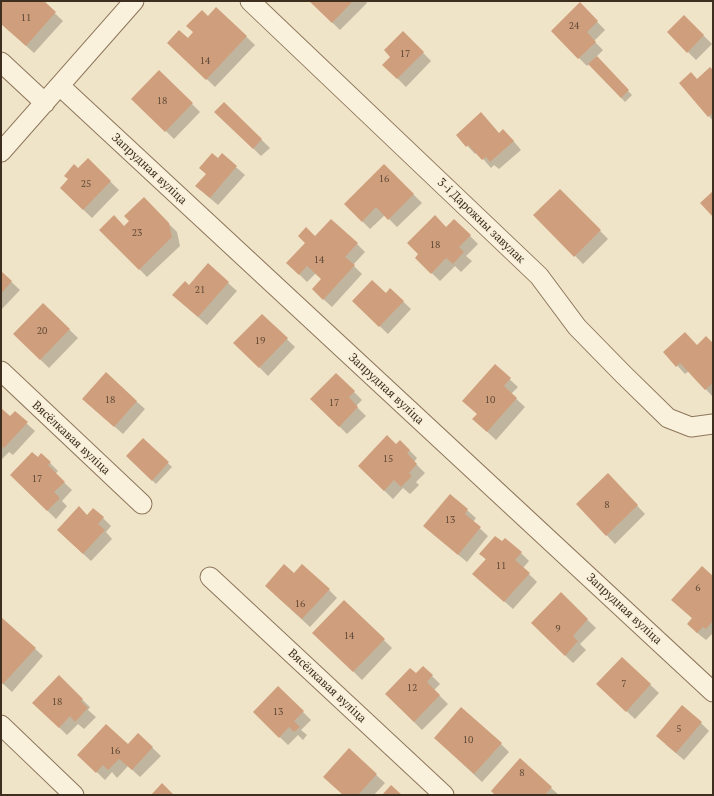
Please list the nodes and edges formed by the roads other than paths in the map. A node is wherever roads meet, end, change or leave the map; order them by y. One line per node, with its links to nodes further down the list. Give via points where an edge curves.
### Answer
1 (134, 1): 4 (street)
2 (250, 1): 8 (street, 3-і Дарожны завулак, via 539,276 577,327 668,418 691,427)
3 (1, 62): 5 (street)
4 (60, 86): 5 (street); 11 (street, Запрудная вуліца)
5 (45, 103): 6 (street)
6 (1, 152)
7 (1, 371): 9 (street, Вясёлкавая вуліца)
8 (713, 424)
9 (142, 504)
10 (210, 577): 14 (street, Вясёлкавая вуліца)
11 (713, 692)
12 (1, 725): 13 (street)
13 (74, 795)
14 (444, 795)

